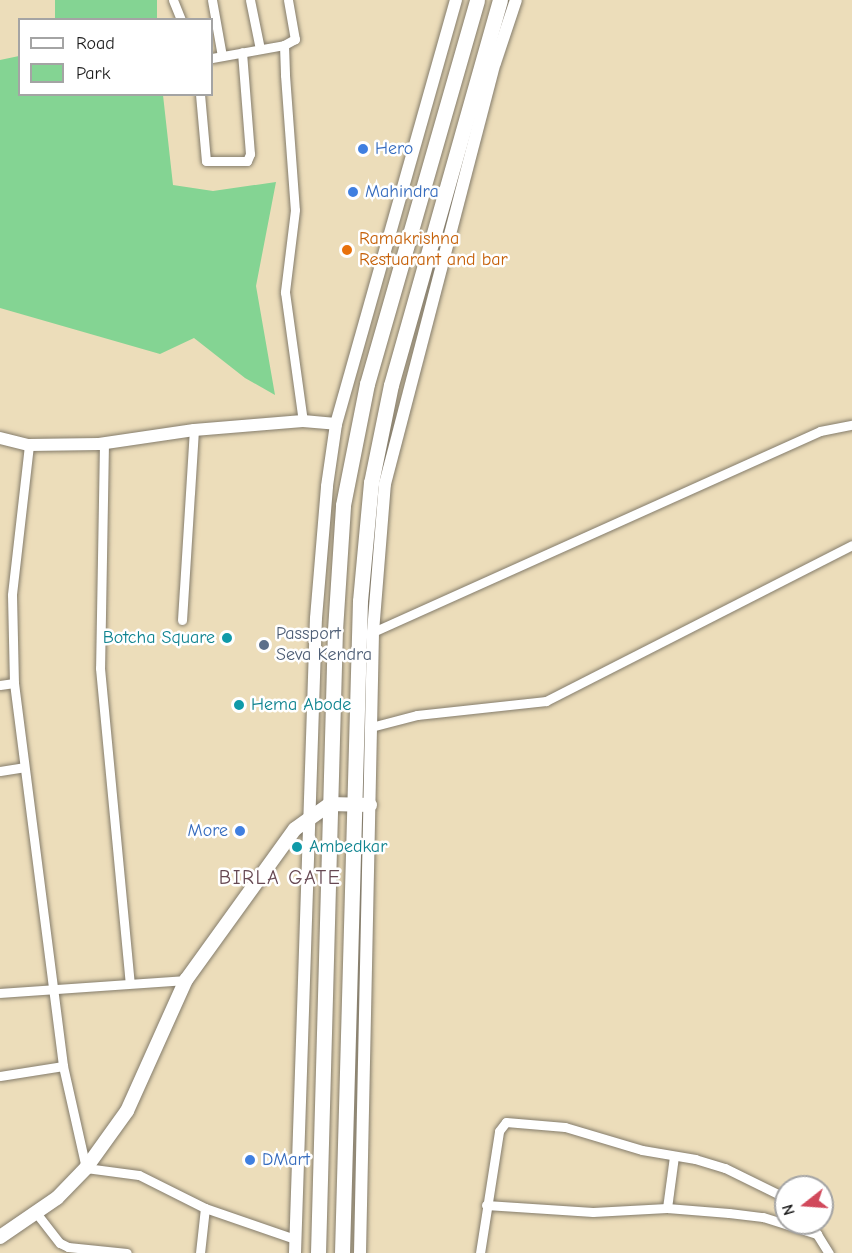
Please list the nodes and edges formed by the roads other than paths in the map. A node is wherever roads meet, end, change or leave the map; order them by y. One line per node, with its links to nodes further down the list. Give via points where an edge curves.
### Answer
1 (173, 0): 9 (street)
2 (212, 0): 13 (street)
3 (250, 0): 11 (street)
4 (288, 0): 10 (street, via 295,39)
5 (456, 0): 17 (street)
6 (477, 0): 31 (main road, via 367,384 353,446 343,505)
7 (500, 0): 32 (main road, via 391,386 371,483 360,600)
8 (516, 0): 25 (street, via 495,63 385,484)
9 (180, 18)
10 (284, 45): 11 (street); 16 (street, via 295,210 285,292)
11 (260, 49): 12 (street)
12 (242, 52): 13 (street); 15 (street, via 250,154 247,161 206,161)
13 (222, 56): 14 (street)
14 (213, 58)
15 (200, 96)
16 (303, 421): 17 (street); 19 (street)
17 (336, 424): 33 (street, via 316,618)
18 (852, 425): 25 (street, via 820,430)
19 (194, 430): 21 (street); 24 (street)
20 (0, 438): 22 (street)
21 (104, 443): 22 (street); 35 (street, via 100,668)
22 (29, 445): 26 (street, via 12,595)
23 (852, 545): 28 (street, via 546,700 417,715)
24 (182, 620)
25 (373, 632): 28 (street)
26 (14, 683): 27 (street); 29 (street)
27 (0, 684)
28 (371, 726): 32 (street)
29 (24, 767): 30 (street); 36 (street)
30 (0, 771)
31 (330, 804): 32 (main road); 33 (main road); 54 (main road)
32 (362, 805): 55 (main road); 56 (street)
33 (312, 814): 34 (main road, via 279,847); 50 (street)
34 (186, 980): 35 (street); 41 (main road, via 127,1111)
35 (130, 982): 36 (street)
36 (53, 986): 37 (street); 38 (street)
37 (0, 993)
38 (63, 1066): 39 (street); 41 (street)
39 (0, 1076)
40 (675, 1156): 42 (street, via 724,1168); 43 (street, via 565,1127 506,1122 500,1131); 45 (street)
41 (86, 1168): 44 (street, via 139,1175); 46 (main road)
42 (774, 1192)
43 (486, 1205): 45 (street, via 593,1212); 57 (street)
44 (205, 1208): 50 (street); 52 (street)
45 (667, 1208): 47 (street)
46 (37, 1214): 49 (main road); 51 (street, via 60,1243 68,1247)
47 (774, 1220)
48 (818, 1235): 58 (street)
49 (0, 1238)
50 (295, 1239): 53 (street)
51 (127, 1253)
52 (200, 1253)
53 (295, 1253)
54 (318, 1253)
55 (342, 1253)
56 (360, 1253)
57 (480, 1253)
58 (829, 1253)

